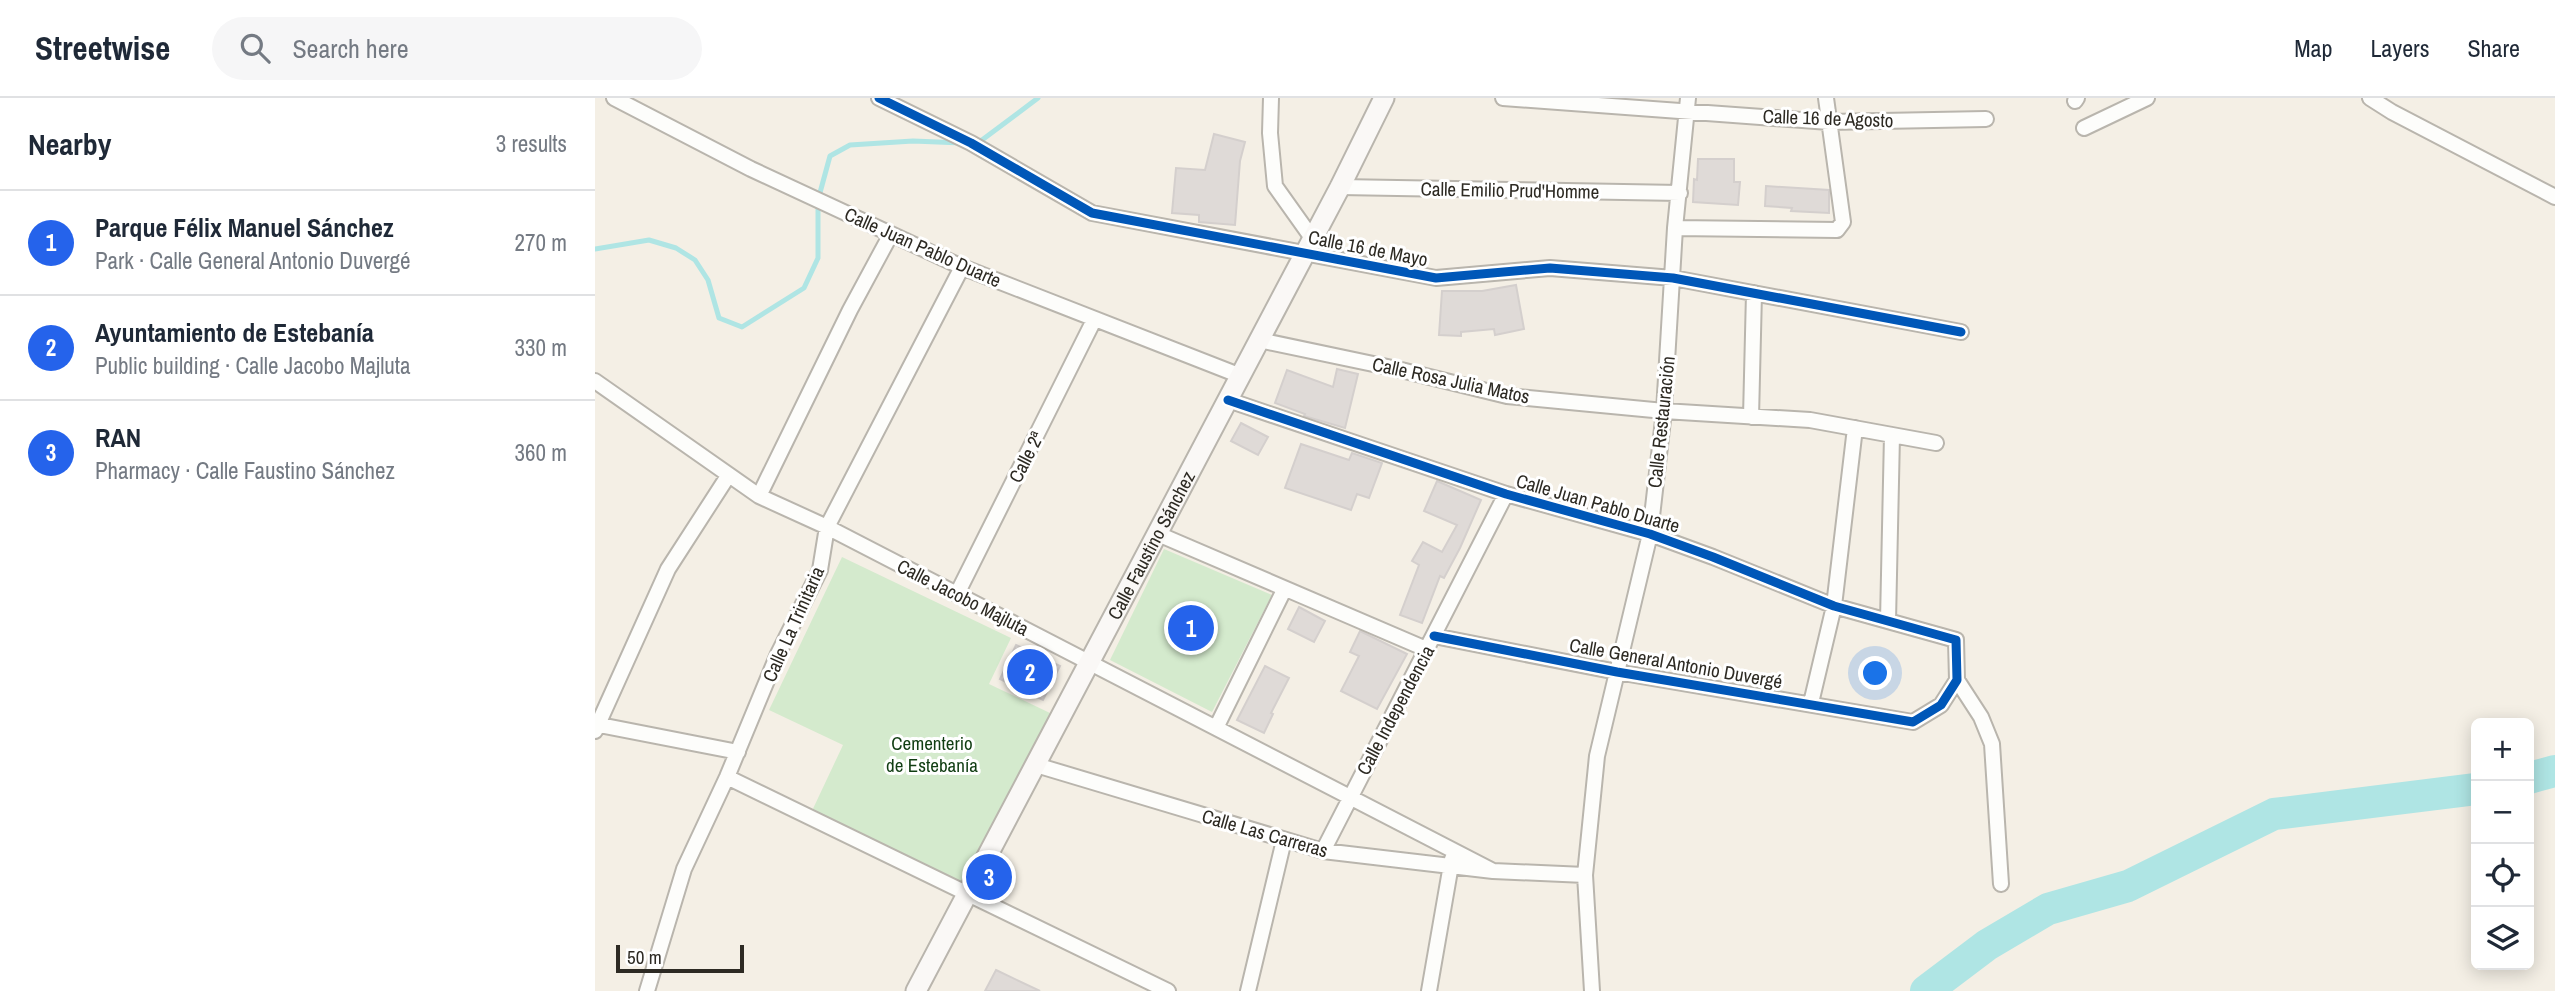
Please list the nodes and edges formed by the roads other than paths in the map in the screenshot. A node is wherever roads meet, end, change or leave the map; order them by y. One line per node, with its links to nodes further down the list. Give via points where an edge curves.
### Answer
1 (614, 98): 17 (street, Calle Juan Pablo Duarte)
2 (879, 98): 18 (street, Calle 16 de Mayo, via 1092,213)
3 (1271, 98): 18 (street, via 1275,186)
4 (1384, 98): 13 (street, Calle Faustino Sánchez)
5 (1503, 98): 9 (street, Calle 16 de Agosto)
6 (1826, 98): 11 (street)
7 (2147, 98): 12 (street)
8 (2370, 98): 15 (street)
9 (1687, 104): 11 (street, Calle 16 de Agosto); 14 (street, Calle Restauración)
10 (1986, 119): 11 (street, Calle 16 de Agosto)
11 (1829, 122): 16 (street, via 1843,222 1837,230)
12 (2084, 128)
13 (1340, 187): 14 (street, Calle Emilio Prud'Homme); 18 (street, Calle Faustino Sánchez)
14 (1680, 193): 16 (street, Calle Restauración)
15 (2555, 197)
16 (1675, 228): 20 (street, Calle Restauración)
17 (891, 234): 19 (street, Calle Juan Pablo Duarte); 35 (street)
18 (1308, 245): 20 (street, Calle 16 de Mayo, via 1436,278 1551,268); 24 (street, Calle Faustino Sánchez)
19 (962, 267): 22 (street, Calle Juan Pablo Duarte); 36 (street, Calle La Trinitaria)
20 (1673, 278): 21 (street, Calle 16 de Mayo); 28 (street, Calle Restauración)
21 (1754, 293): 23 (street, Calle 16 de Mayo); 29 (street)
22 (1094, 320): 25 (street, Calle Juan Pablo Duarte); 40 (street, Calle 2ª)
23 (1961, 332)
24 (1259, 340): 25 (street, Calle Faustino Sánchez); 28 (street, Calle Rosa Julia Matos, via 1507,396)
25 (1241, 376): 27 (street, Calle Faustino Sánchez)
26 (596, 385): 33 (street, Calle Jacobo Majluta)
27 (1228, 400): 34 (street, Calle Juan Pablo Duarte); 37 (street, Calle Faustino Sánchez)
28 (1664, 411): 29 (street, Calle Rosa Julia Matos); 38 (street, Calle Restauración)
29 (1751, 417): 30 (street, Calle Rosa Julia Matos)
30 (1855, 428): 31 (street, Calle Rosa Julia Matos); 41 (street)
31 (1892, 435): 32 (street, Calle Rosa Julia Matos); 42 (street)
32 (1936, 443)
33 (728, 476): 35 (street, Calle Jacobo Majluta); 49 (street, via 668,569)
34 (1506, 494): 38 (street, Calle Juan Pablo Duarte); 43 (street, Calle Independencia)
35 (759, 496): 36 (street, Calle Jacobo Majluta)
36 (827, 527): 40 (street, Calle Jacobo Majluta); 51 (street, Calle La Trinitaria, via 820,569)
37 (1158, 534): 39 (street); 45 (street, Calle Faustino Sánchez)
38 (1650, 534): 41 (street, Calle Juan Pablo Duarte); 46 (street, Calle Restauración)
39 (1284, 590): 44 (street); 50 (street)
40 (957, 594): 45 (street, Calle Jacobo Majluta)
41 (1834, 606): 42 (street, Calle Juan Pablo Duarte); 48 (street)
42 (1888, 621): 47 (street, Calle Juan Pablo Duarte, via 1956,640)
43 (1434, 635): 44 (street, Calle Independencia); 46 (street, Calle General Antonio Duvergé)
44 (1426, 649): 54 (street, Calle Independencia)
45 (1090, 662): 50 (street, Calle Jacobo Majluta); 52 (street, Calle Faustino Sánchez)
46 (1617, 672): 48 (street, Calle General Antonio Duvergé); 60 (street, Calle Restauración, via 1597,756)
47 (1957, 680): 48 (street, Calle General Antonio Duvergé, via 1941,705 1913,722); 61 (street, via 1992,744)
48 (1811, 704)
49 (596, 726): 51 (street)
50 (1216, 727): 54 (street, Calle Jacobo Majluta)
51 (738, 752): 53 (street, Calle La Trinitaria)
52 (1036, 765): 55 (street, Calle Las Carreras); 62 (street, Calle Faustino Sánchez)
53 (727, 777): 62 (street); 63 (street, Calle La Trinitaria, via 684,869)
54 (1349, 797): 56 (street, Calle Jacobo Majluta); 57 (street, Calle Independencia)
55 (1284, 840): 57 (street, Calle Las Carreras); 66 (street)
56 (1453, 850): 58 (street); 59 (street, Calle Jacobo Majluta)
57 (1323, 851): 58 (street, Calle Las Carreras)
58 (1450, 867): 59 (street, Calle Las Carreras); 67 (street)
59 (1493, 871): 60 (street, Calle Las Carreras)
60 (1585, 875): 68 (street, Calle Restauración)
61 (2001, 884)
62 (967, 894): 64 (street, Calle Faustino Sánchez); 65 (street)
63 (647, 991)
64 (916, 991)
65 (1168, 991)
66 (1248, 991)
67 (1429, 991)
68 (1592, 991)

